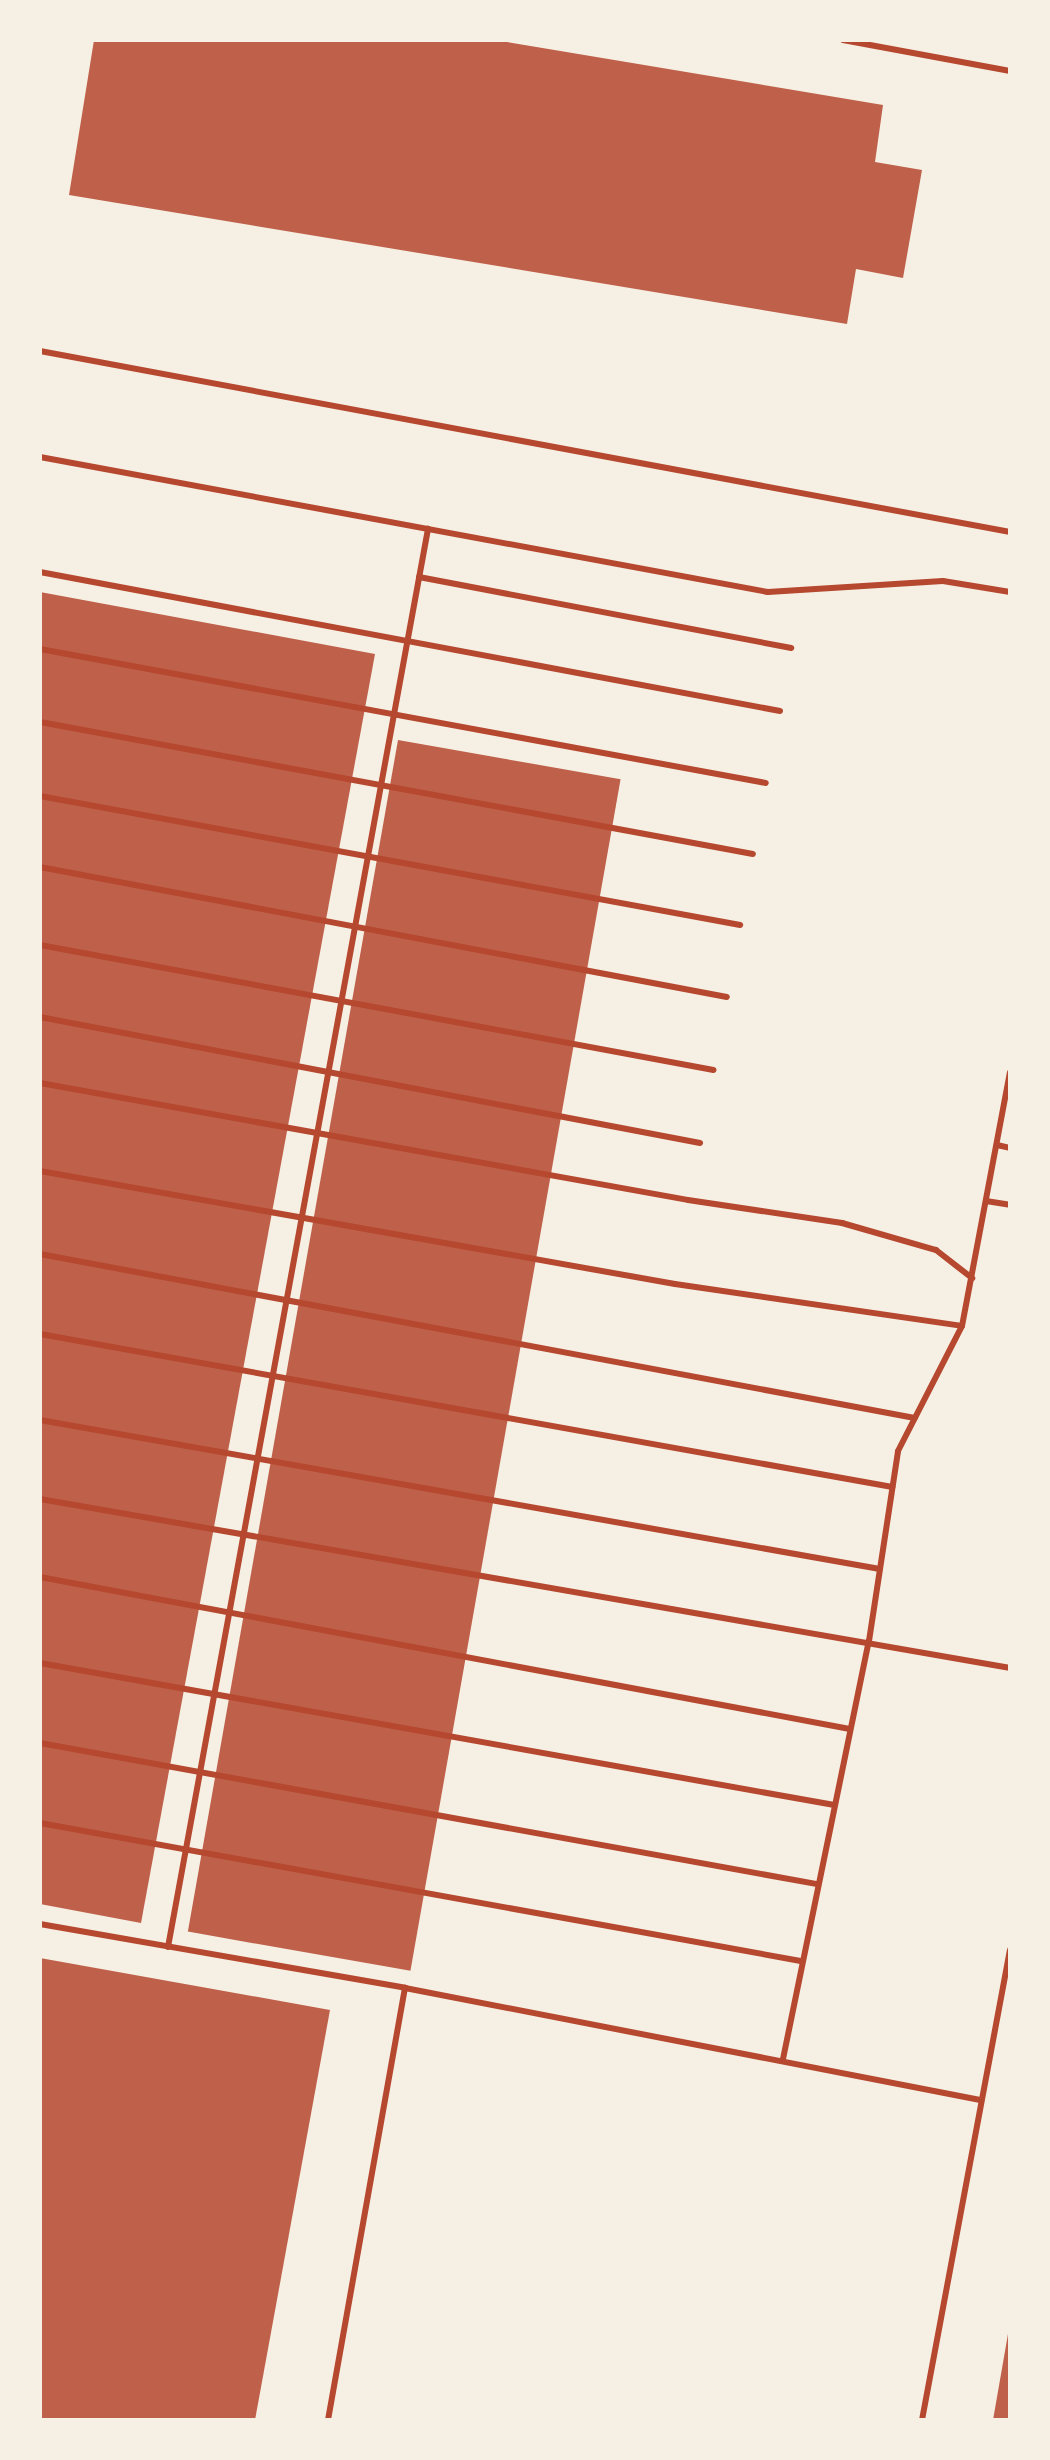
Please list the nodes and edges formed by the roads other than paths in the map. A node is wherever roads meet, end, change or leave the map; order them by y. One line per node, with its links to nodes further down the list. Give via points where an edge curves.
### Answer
1 (843, 40): 2 (lane)
2 (1010, 71)
3 (40, 351): 6 (lane)
4 (40, 457): 5 (lane)
5 (428, 529): 8 (lane); 9 (lane, via 768,592 943,581)
6 (1010, 532)
7 (40, 572): 10 (lane)
8 (419, 577): 10 (lane); 11 (lane)
9 (1010, 592)
10 (407, 641): 13 (lane); 14 (lane)
11 (791, 648)
12 (40, 649): 14 (lane)
13 (780, 711)
14 (394, 714): 16 (lane); 17 (lane)
15 (40, 722): 17 (lane)
16 (766, 783)
17 (381, 784): 19 (lane); 20 (lane)
18 (40, 796): 20 (lane)
19 (753, 854)
20 (368, 856): 22 (lane); 23 (lane)
21 (40, 867): 23 (lane)
22 (740, 925)
23 (355, 927): 25 (lane); 26 (lane)
24 (40, 945): 26 (lane)
25 (727, 997)
26 (341, 1001): 28 (lane); 29 (lane)
27 (40, 1017): 29 (lane)
28 (714, 1070)
29 (328, 1071): 32 (lane); 33 (lane)
30 (1010, 1072): 34 (lane)
31 (40, 1083): 32 (lane)
32 (317, 1134): 39 (lane); 41 (lane, via 842,1223 936,1250)
33 (700, 1143)
34 (997, 1145): 35 (lane); 37 (lane)
35 (1010, 1148)
36 (40, 1171): 39 (lane)
37 (986, 1201): 38 (lane); 41 (lane)
38 (1010, 1205)
39 (301, 1218): 42 (lane); 43 (lane, via 675,1284)
40 (40, 1254): 42 (lane)
41 (972, 1278): 43 (lane)
42 (287, 1298): 45 (lane); 46 (lane)
43 (962, 1326): 46 (lane)
44 (40, 1334): 45 (lane)
45 (272, 1377): 48 (lane); 49 (lane)
46 (915, 1418): 49 (lane, via 898,1451)
47 (40, 1420): 48 (lane)
48 (257, 1462): 51 (lane); 52 (lane, via 633,1522)
49 (892, 1487): 52 (lane)
50 (40, 1499): 51 (lane)
51 (243, 1536): 54 (lane); 55 (lane)
52 (880, 1569): 55 (lane)
53 (40, 1577): 54 (lane)
54 (229, 1614): 58 (lane); 59 (lane)
55 (869, 1641): 57 (lane); 59 (lane)
56 (40, 1663): 58 (lane)
57 (1010, 1668)
58 (214, 1695): 61 (lane); 62 (lane)
59 (850, 1729): 62 (lane)
60 (40, 1743): 61 (lane)
61 (200, 1773): 64 (lane); 65 (lane)
62 (834, 1805): 65 (lane)
63 (40, 1823): 64 (lane)
64 (185, 1850): 67 (lane); 69 (lane)
65 (817, 1884): 69 (lane)
66 (40, 1924): 67 (lane)
67 (168, 1947): 70 (lane)
68 (1010, 1950): 72 (lane)
69 (801, 1961): 71 (lane)
70 (405, 1988): 71 (lane); 73 (lane)
71 (783, 2059): 72 (lane)
72 (980, 2100): 74 (lane)
73 (328, 2420)
74 (922, 2420)

